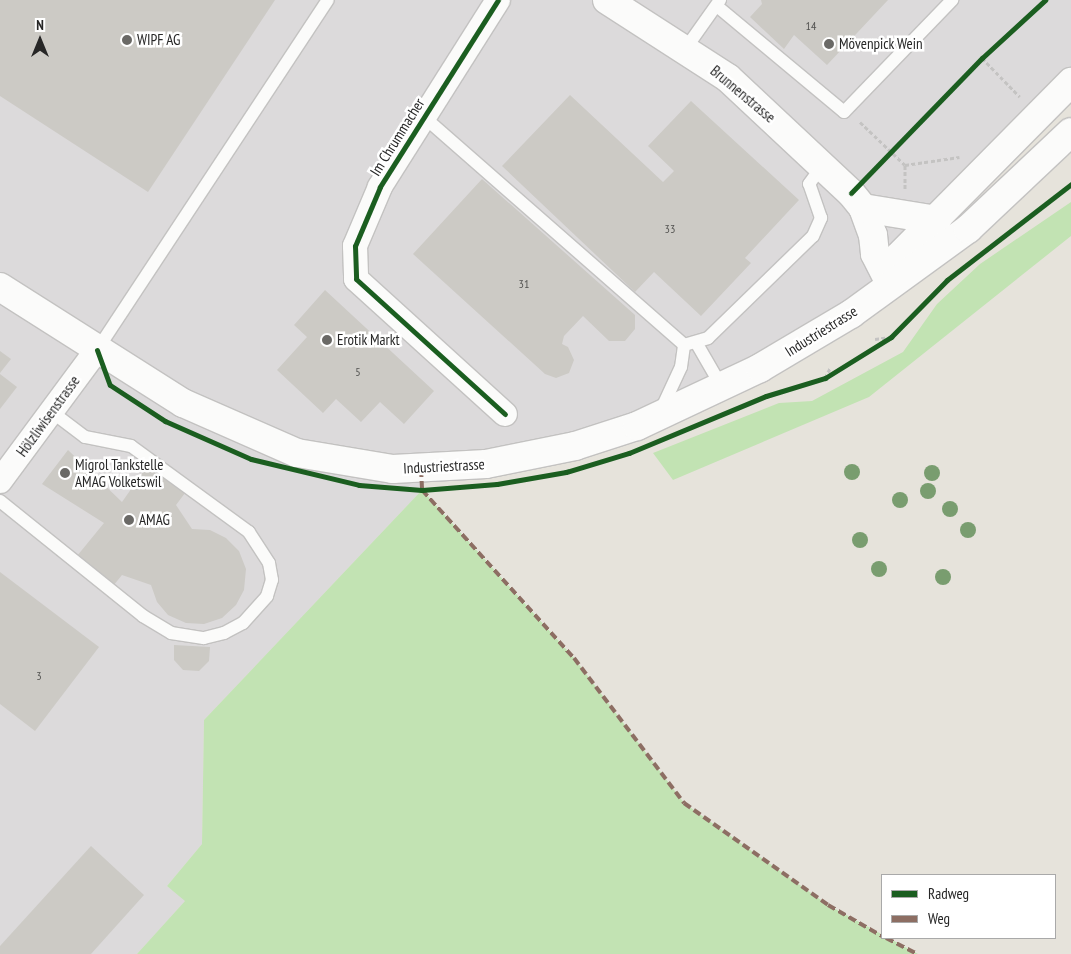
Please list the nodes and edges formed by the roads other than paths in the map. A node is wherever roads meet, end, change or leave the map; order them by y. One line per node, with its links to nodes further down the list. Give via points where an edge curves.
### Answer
1 (328, 0): 16 (lane)
2 (498, 0): 8 (street, Im Chrummacher)
3 (952, 0): 5 (lane, via 848,111 839,111)
4 (619, 3): 6 (main road, Brunnenstrasse)
5 (719, 3): 6 (lane)
6 (686, 48): 10 (main road, Brunnenstrasse, via 728,78)
7 (1071, 82): 12 (main road)
8 (424, 117): 15 (lane); 19 (street, Im Chrummacher, via 380,187 354,246 356,279)
9 (1071, 132): 13 (main road, Industriestrasse, via 968,229 911,272)
10 (822, 166): 11 (main road, Brunnenstrasse); 15 (lane, via 809,184 821,218 813,236 708,338)
11 (863, 208): 12 (main road); 13 (main road, Brunnenstrasse, via 873,235 875,254)
12 (937, 220): 13 (main road, via 899,256)
13 (890, 283): 17 (main road, Industriestrasse, via 817,335)
14 (0, 287): 16 (main road, Industriestrasse)
15 (691, 344): 17 (lane); 20 (lane)
16 (96, 350): 18 (street, Hölzliwisenstrasse); 20 (main road, Industriestrasse, via 215,420 297,452 364,465 421,469 486,464 575,446)
17 (723, 388): 20 (main road, Industriestrasse)
18 (52, 412): 21 (street, Hölzliwisenstrasse); 22 (lane, via 85,436 130,446 249,532 269,563 272,580 267,596 243,623 224,633 204,638 171,633 142,616)
19 (505, 414)
20 (658, 417)
21 (0, 481)
22 (0, 501)

